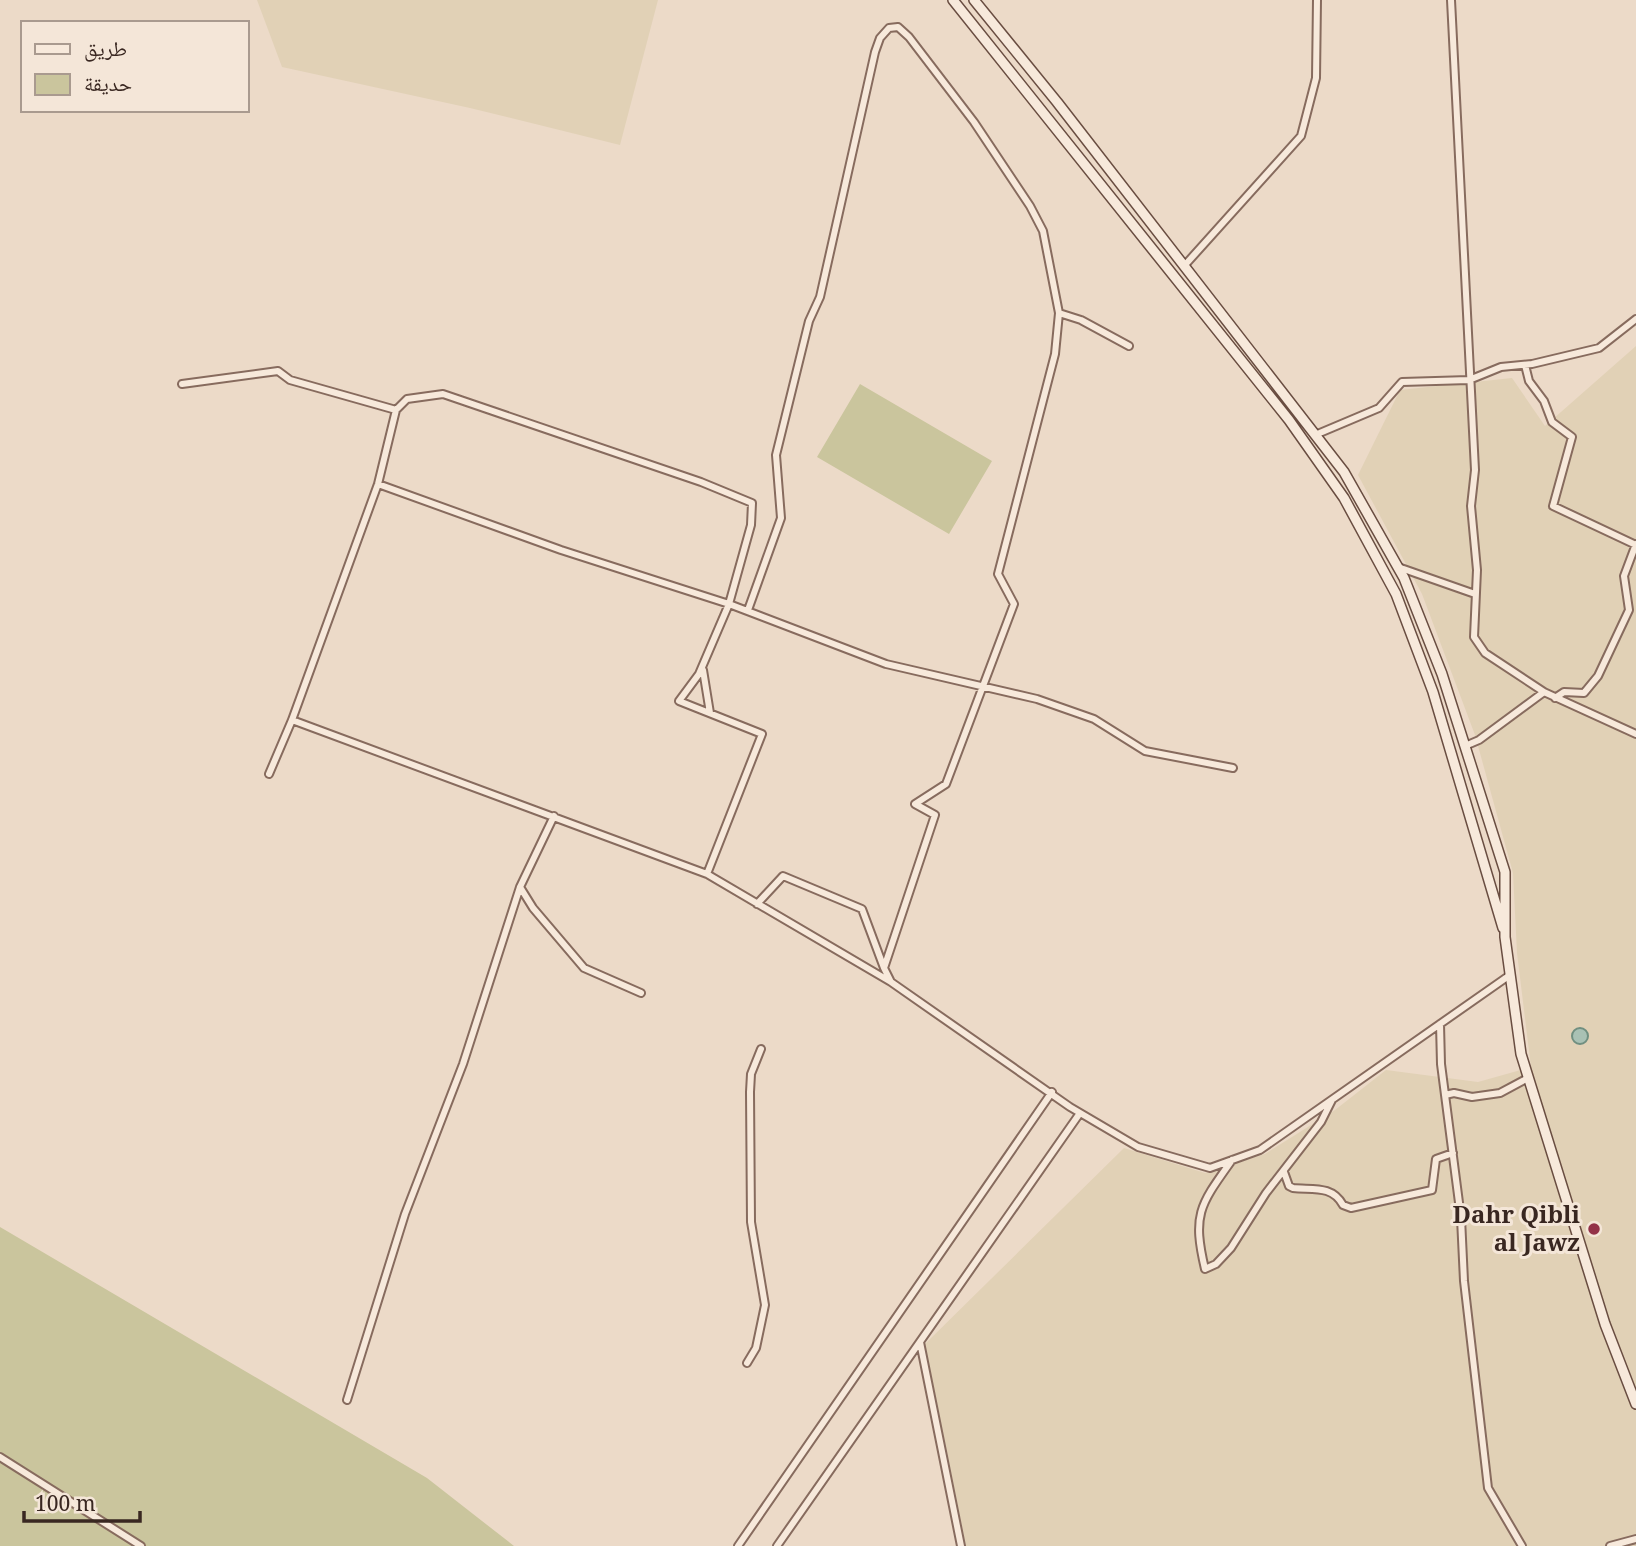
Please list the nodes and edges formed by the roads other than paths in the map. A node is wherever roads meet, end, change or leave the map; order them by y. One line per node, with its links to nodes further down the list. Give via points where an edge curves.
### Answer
1 (953, 0): 6 (main road)
2 (974, 0): 5 (main road)
3 (1317, 0): 9 (street, via 1315,78 1301,136)
4 (1451, 0): 16 (street)
5 (1109, 170): 6 (main road, via 1101,169); 7 (main road)
6 (1097, 181): 8 (main road)
7 (1134, 202): 8 (main road, via 1129,212); 9 (main road)
8 (1121, 213): 11 (main road)
9 (1185, 265): 10 (main road)
10 (1193, 275): 11 (main road); 19 (main road)
11 (1180, 286): 40 (main road, via 1329,476 1396,594 1433,692)
12 (1059, 313): 14 (street); 25 (street, via 1044,231 1030,206 909,37 898,27 889,28 875,52 820,297 776,456 781,518); 27 (street, via 1055,354 998,574 1014,604)
13 (1636, 320): 15 (street, via 1599,348)
14 (1129, 346)
15 (1525, 365): 16 (street, via 1501,367); 21 (street, via 1552,422 1572,437 1553,506)
16 (1469, 380): 19 (street, via 1402,382 1379,408); 23 (street, via 1475,470 1471,506 1478,570)
17 (182, 384): 18 (street, via 278,371 290,380)
18 (396, 410): 20 (street); 24 (street, via 407,399 443,394 752,503 751,525)
19 (1315, 435): 22 (main road, via 1344,472)
20 (378, 484): 24 (street); 31 (street)
21 (1636, 545): 29 (street, via 1623,576 1629,610 1598,676 1584,693 1564,692)
22 (1398, 567): 23 (street); 33 (main road, via 1442,674)
23 (1475, 594): 28 (street, via 1478,647)
24 (729, 604): 25 (street); 26 (street)
25 (748, 610): 27 (street, via 886,664)
26 (702, 668): 30 (street); 30 (street, via 679,701)
27 (985, 685): 34 (street, via 1094,719 1145,751); 41 (street, via 946,784 915,804 935,815 933,828)
28 (1544, 692): 29 (street); 33 (street)
29 (1555, 698): 32 (street)
30 (710, 713): 37 (street, via 762,734)
31 (292, 720): 35 (street); 36 (street)
32 (1636, 734)
33 (1465, 746): 40 (main road, via 1505,872)
34 (1233, 768)
35 (269, 774)
36 (554, 816): 37 (street); 38 (street)
37 (706, 874): 39 (street)
38 (520, 887): 44 (street, via 583,968); 58 (street, via 463,1064 405,1214)
39 (757, 904): 41 (street, via 783,876 862,909); 43 (street)
40 (1505, 937): 42 (main road)
41 (884, 968): 43 (street)
42 (1510, 975): 45 (street); 47 (main road)
43 (891, 982): 48 (street)
44 (641, 993)
45 (1440, 1024): 49 (street); 50 (street)
46 (761, 1049): 56 (street, via 750,1083 751,1222 765,1305)
47 (1528, 1078): 49 (street, via 1500,1093); 57 (main road, via 1605,1324)
48 (1052, 1092): 51 (street); 63 (street)
49 (1445, 1095): 52 (street)
50 (1332, 1100): 53 (street, via 1260,1150); 54 (street, via 1327,1114)
51 (1080, 1113): 53 (street, via 1138,1147 1210,1168); 55 (street)
52 (1453, 1153): 54 (street, via 1436,1159 1432,1189 1352,1208 1326,1190 1289,1186); 66 (street, via 1488,1488)
53 (1232, 1160): 54 (street, via 1197,1221 1205,1269 1224,1256)
54 (1284, 1172)
55 (920, 1342): 64 (street); 65 (street)
56 (747, 1363)
57 (1631, 1379): 59 (main road)
58 (347, 1400)
59 (1636, 1404)
60 (0, 1457): 62 (street)
61 (1636, 1539): 67 (street)
62 (141, 1546)
63 (738, 1546)
64 (777, 1546)
65 (961, 1546)
66 (1522, 1546)
67 (1610, 1546)

